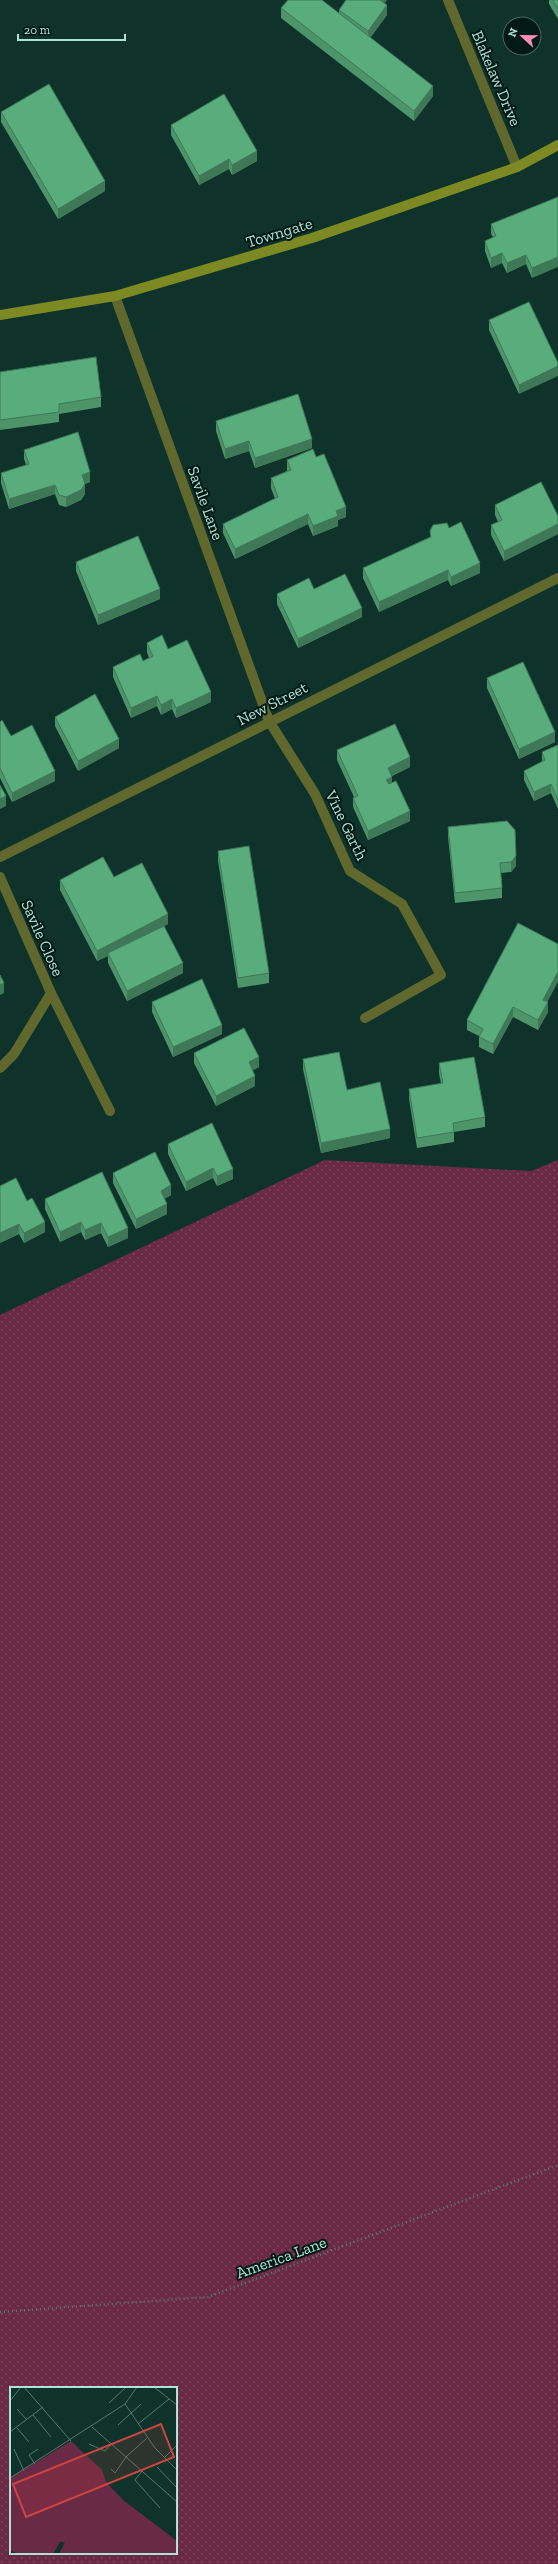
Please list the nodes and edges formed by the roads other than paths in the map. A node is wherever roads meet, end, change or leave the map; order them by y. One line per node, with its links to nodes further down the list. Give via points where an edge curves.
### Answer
1 (448, 0): 3 (street, Blakelaw Drive)
2 (558, 146): 3 (street, Towngate)
3 (517, 167): 4 (street, Towngate, via 312,238)
4 (115, 296): 5 (street, Towngate); 7 (street, Savile Lane)
5 (0, 315)
6 (558, 578): 7 (street, New Street)
7 (269, 721): 8 (street, New Street); 11 (street, Vine Garth, via 316,794 350,871 402,904 441,975)
8 (0, 857)
9 (0, 877): 10 (street, Savile Close)
10 (51, 993): 12 (street, Savile Close, via 14,1054); 13 (street)
11 (365, 1018)
12 (0, 1068)
13 (110, 1111)

